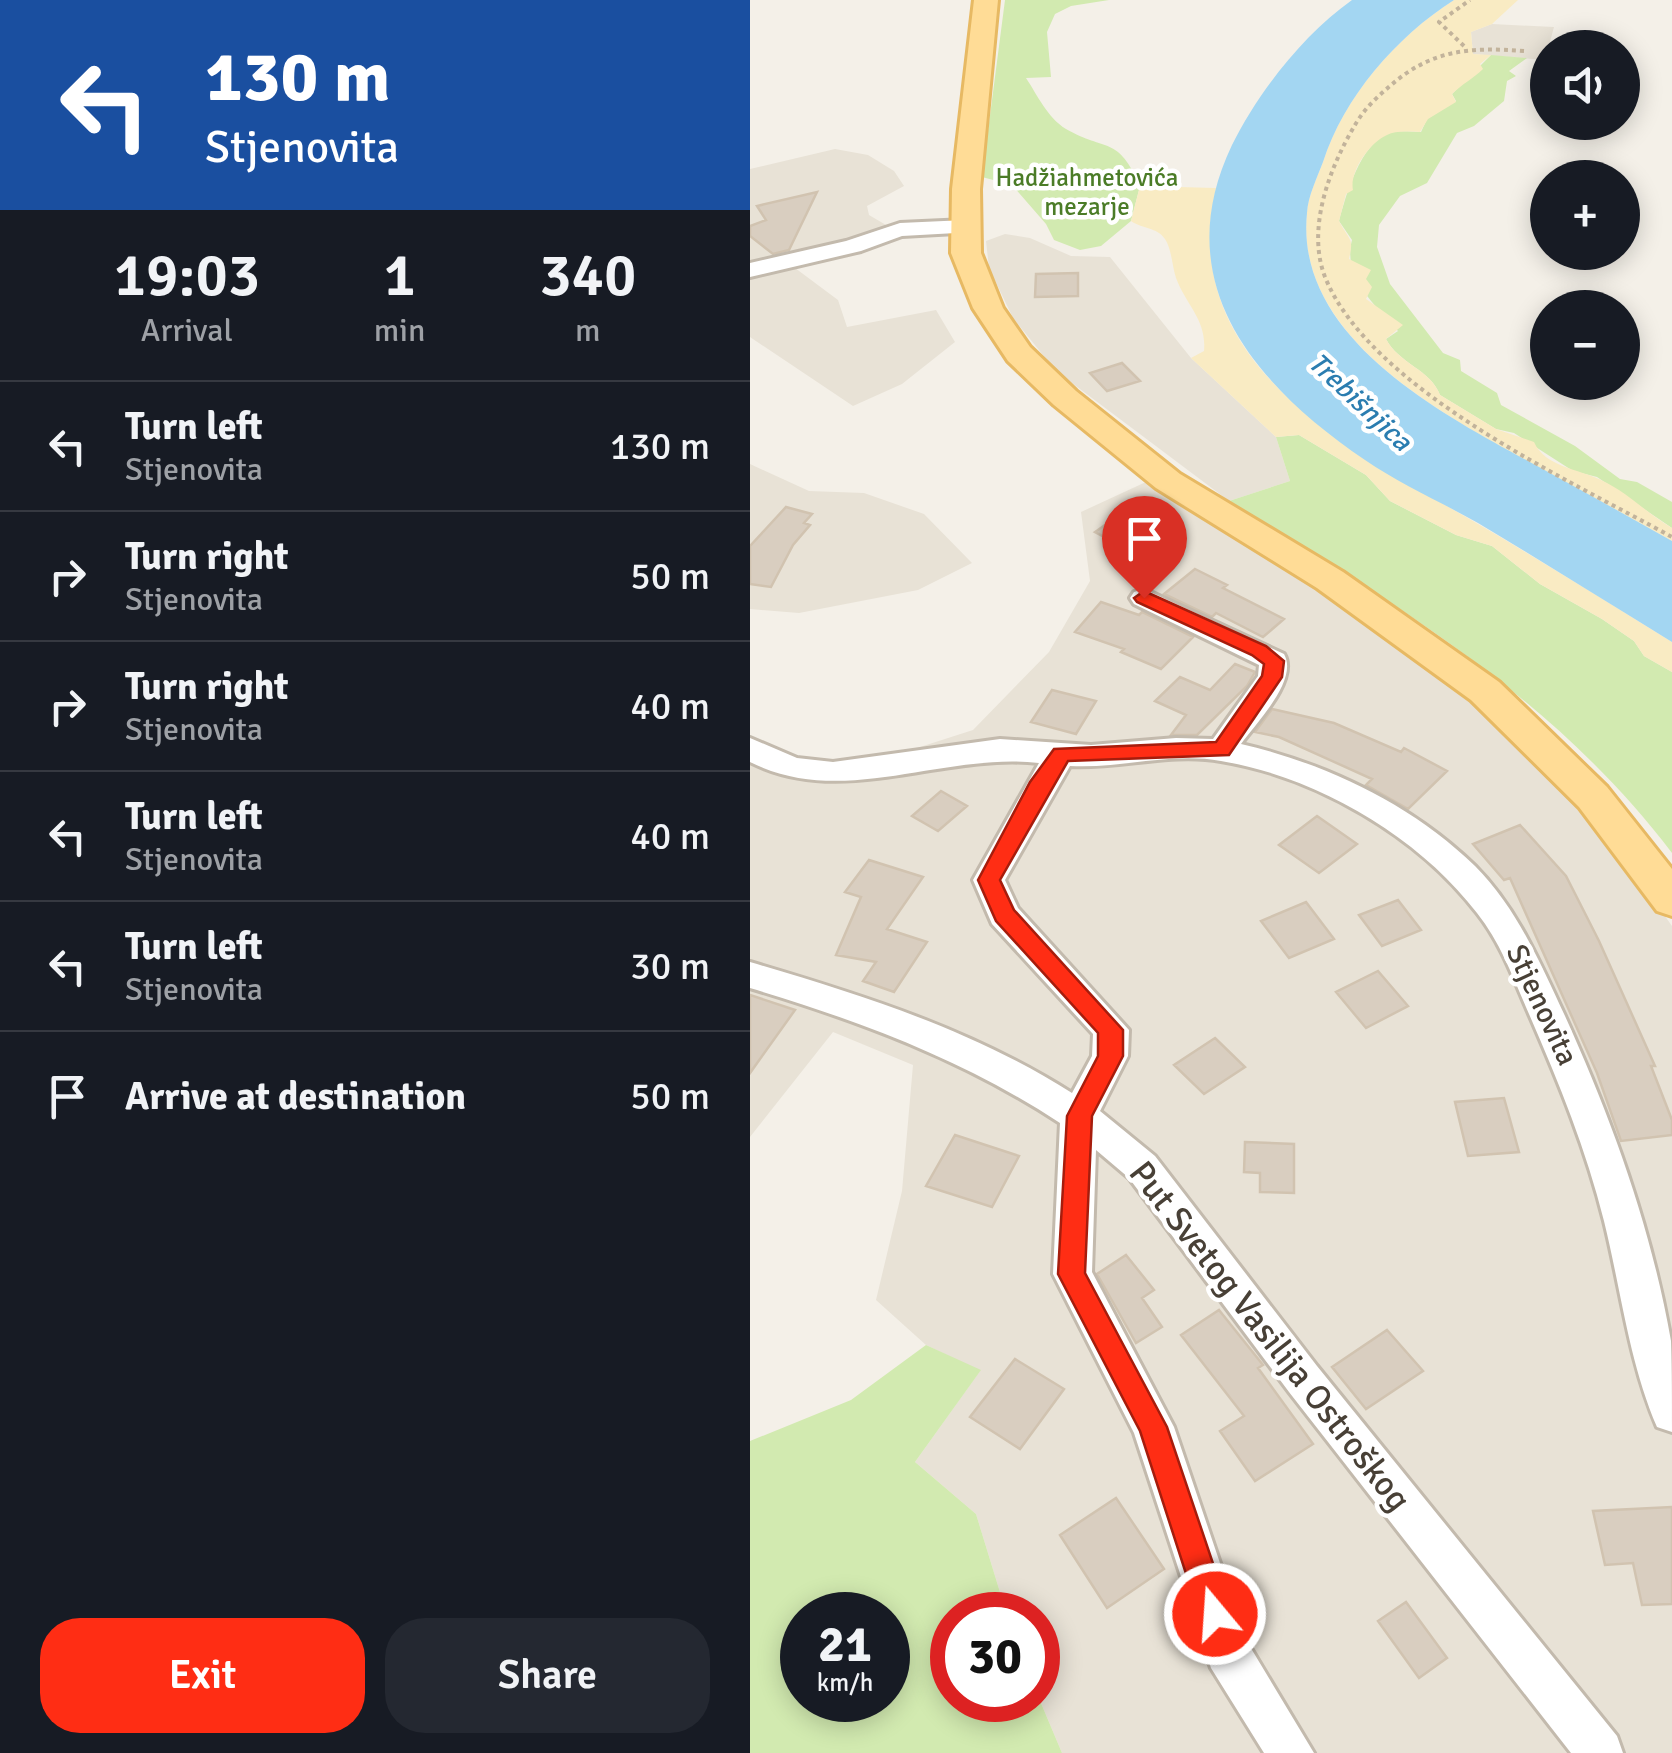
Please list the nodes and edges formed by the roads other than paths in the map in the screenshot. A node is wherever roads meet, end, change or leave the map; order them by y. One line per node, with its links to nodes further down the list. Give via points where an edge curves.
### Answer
1 (986, 0): 2 (main road)
2 (966, 226): 3 (street, via 900,230); 8 (main road, via 966,253 988,308 1019,354 1064,398 1168,481 1330,580 1485,691 1593,798)
3 (750, 270)
4 (1144, 598): 6 (street, via 1274,661 1272,677)
5 (750, 748): 7 (street, Stjenovita, via 826,774 981,751)
6 (1222, 750): 7 (street, Stjenovita); 11 (street, Stjenovita, via 1276,762 1342,790 1443,856 1490,904 1596,1129)
7 (1062, 754): 10 (street, via 989,880 1004,915 1111,1030 1110,1056)
8 (1672, 900)
9 (750, 974): 10 (street, Put Svetog Vasilija Ostroškog, via 943,1041)
10 (1080, 1116): 12 (street, via 1072,1274 1153,1427 1227,1652); 13 (street, Put Svetog Vasilija Ostroškog, via 1142,1167)
11 (1672, 1413)
12 (1290, 1753)
13 (1600, 1753)

